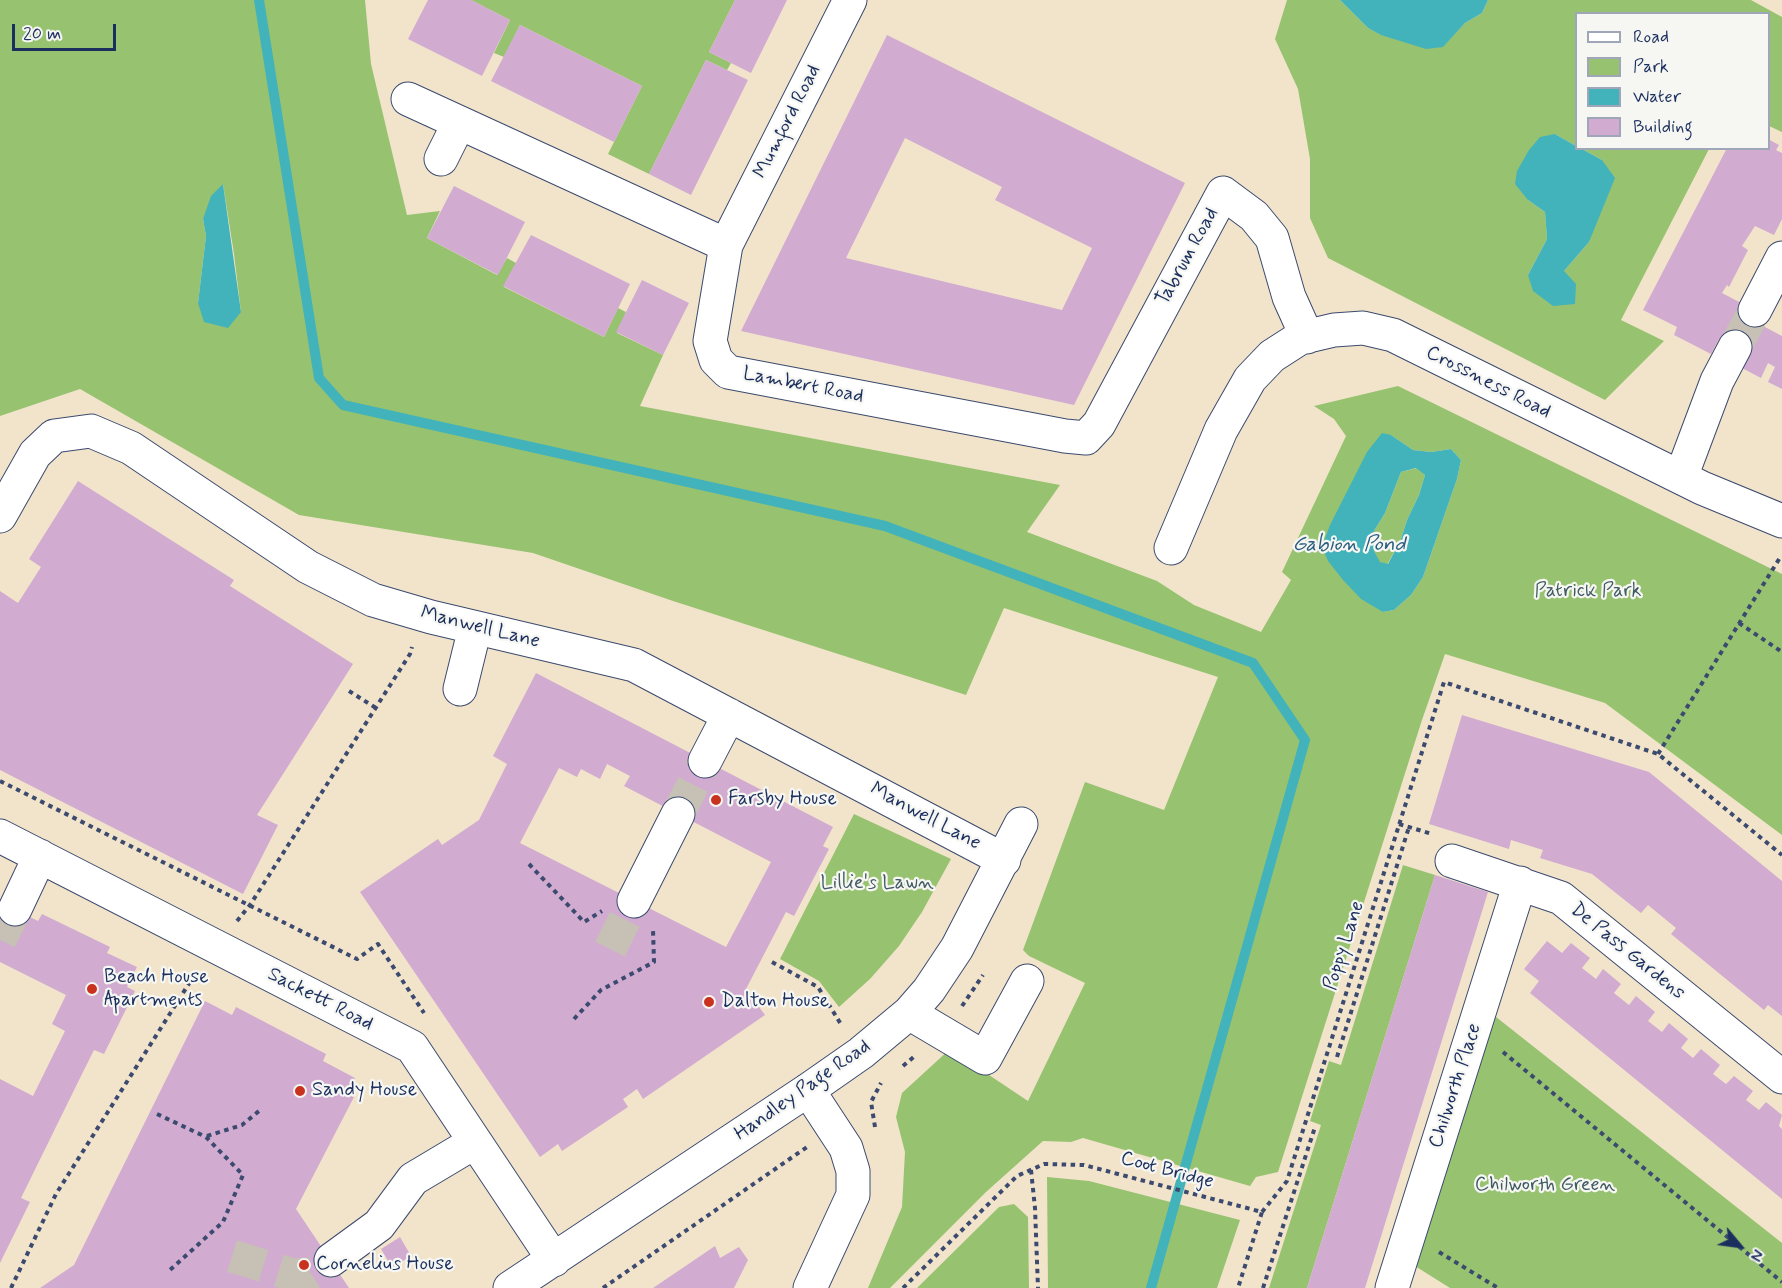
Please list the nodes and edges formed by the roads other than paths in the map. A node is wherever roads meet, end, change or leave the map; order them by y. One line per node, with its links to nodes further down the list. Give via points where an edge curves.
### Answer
1 (850, 0): 5 (street, Mumford Road)
2 (408, 99): 3 (street)
3 (459, 123): 4 (street); 5 (street)
4 (441, 159)
5 (726, 245): 10 (street, Lambert Road, via 710,341 716,360 728,372)
6 (1782, 258): 7 (street)
7 (1755, 310)
8 (1307, 337): 10 (street, Tabrum Road, via 1289,297 1272,238 1254,216 1223,193 1099,424); 11 (street, Crossness Road, via 1363,328 1393,335); 14 (street, Crossness Road, via 1272,356 1250,380 1221,430)
9 (1735, 347): 11 (street, via 1717,381)
10 (1086, 438)
11 (1681, 477): 13 (street, Crossness Road)
12 (0, 516): 15 (street, Manwell Lane, via 35,454 54,436 91,430 131,448 317,572 373,600)
13 (1782, 521)
14 (1171, 548)
15 (475, 628): 16 (street); 17 (street, Manwell Lane, via 634,665)
16 (460, 689)
17 (729, 715): 18 (street); 23 (street, Manwell Lane)
18 (705, 762)
19 (678, 814): 27 (street)
20 (1021, 824): 23 (street, Handley Page Road)
21 (0, 836): 22 (street, Sackett Road)
22 (40, 856): 26 (street); 32 (street, Sackett Road, via 412,1047)
23 (1004, 860): 29 (street, Handley Page Road, via 957,948)
24 (1452, 861): 25 (street, De Pass Gardens)
25 (1520, 884): 30 (street, De Pass Gardens, via 1561,898); 37 (street, Chilworth Place)
26 (15, 909)
27 (632, 910)
28 (1027, 981): 29 (street, via 986,1058)
29 (909, 1013): 31 (street, Handley Page Road)
30 (1782, 1077)
31 (808, 1090): 34 (street, Handley Page Road); 36 (street, via 846,1148 853,1171 853,1195)
32 (475, 1142): 33 (street, via 413,1179 379,1225); 34 (street, Sackett Road)
33 (331, 1260)
34 (554, 1260): 35 (street, Handley Page Road)
35 (510, 1288)
36 (810, 1288)
37 (1392, 1288)

